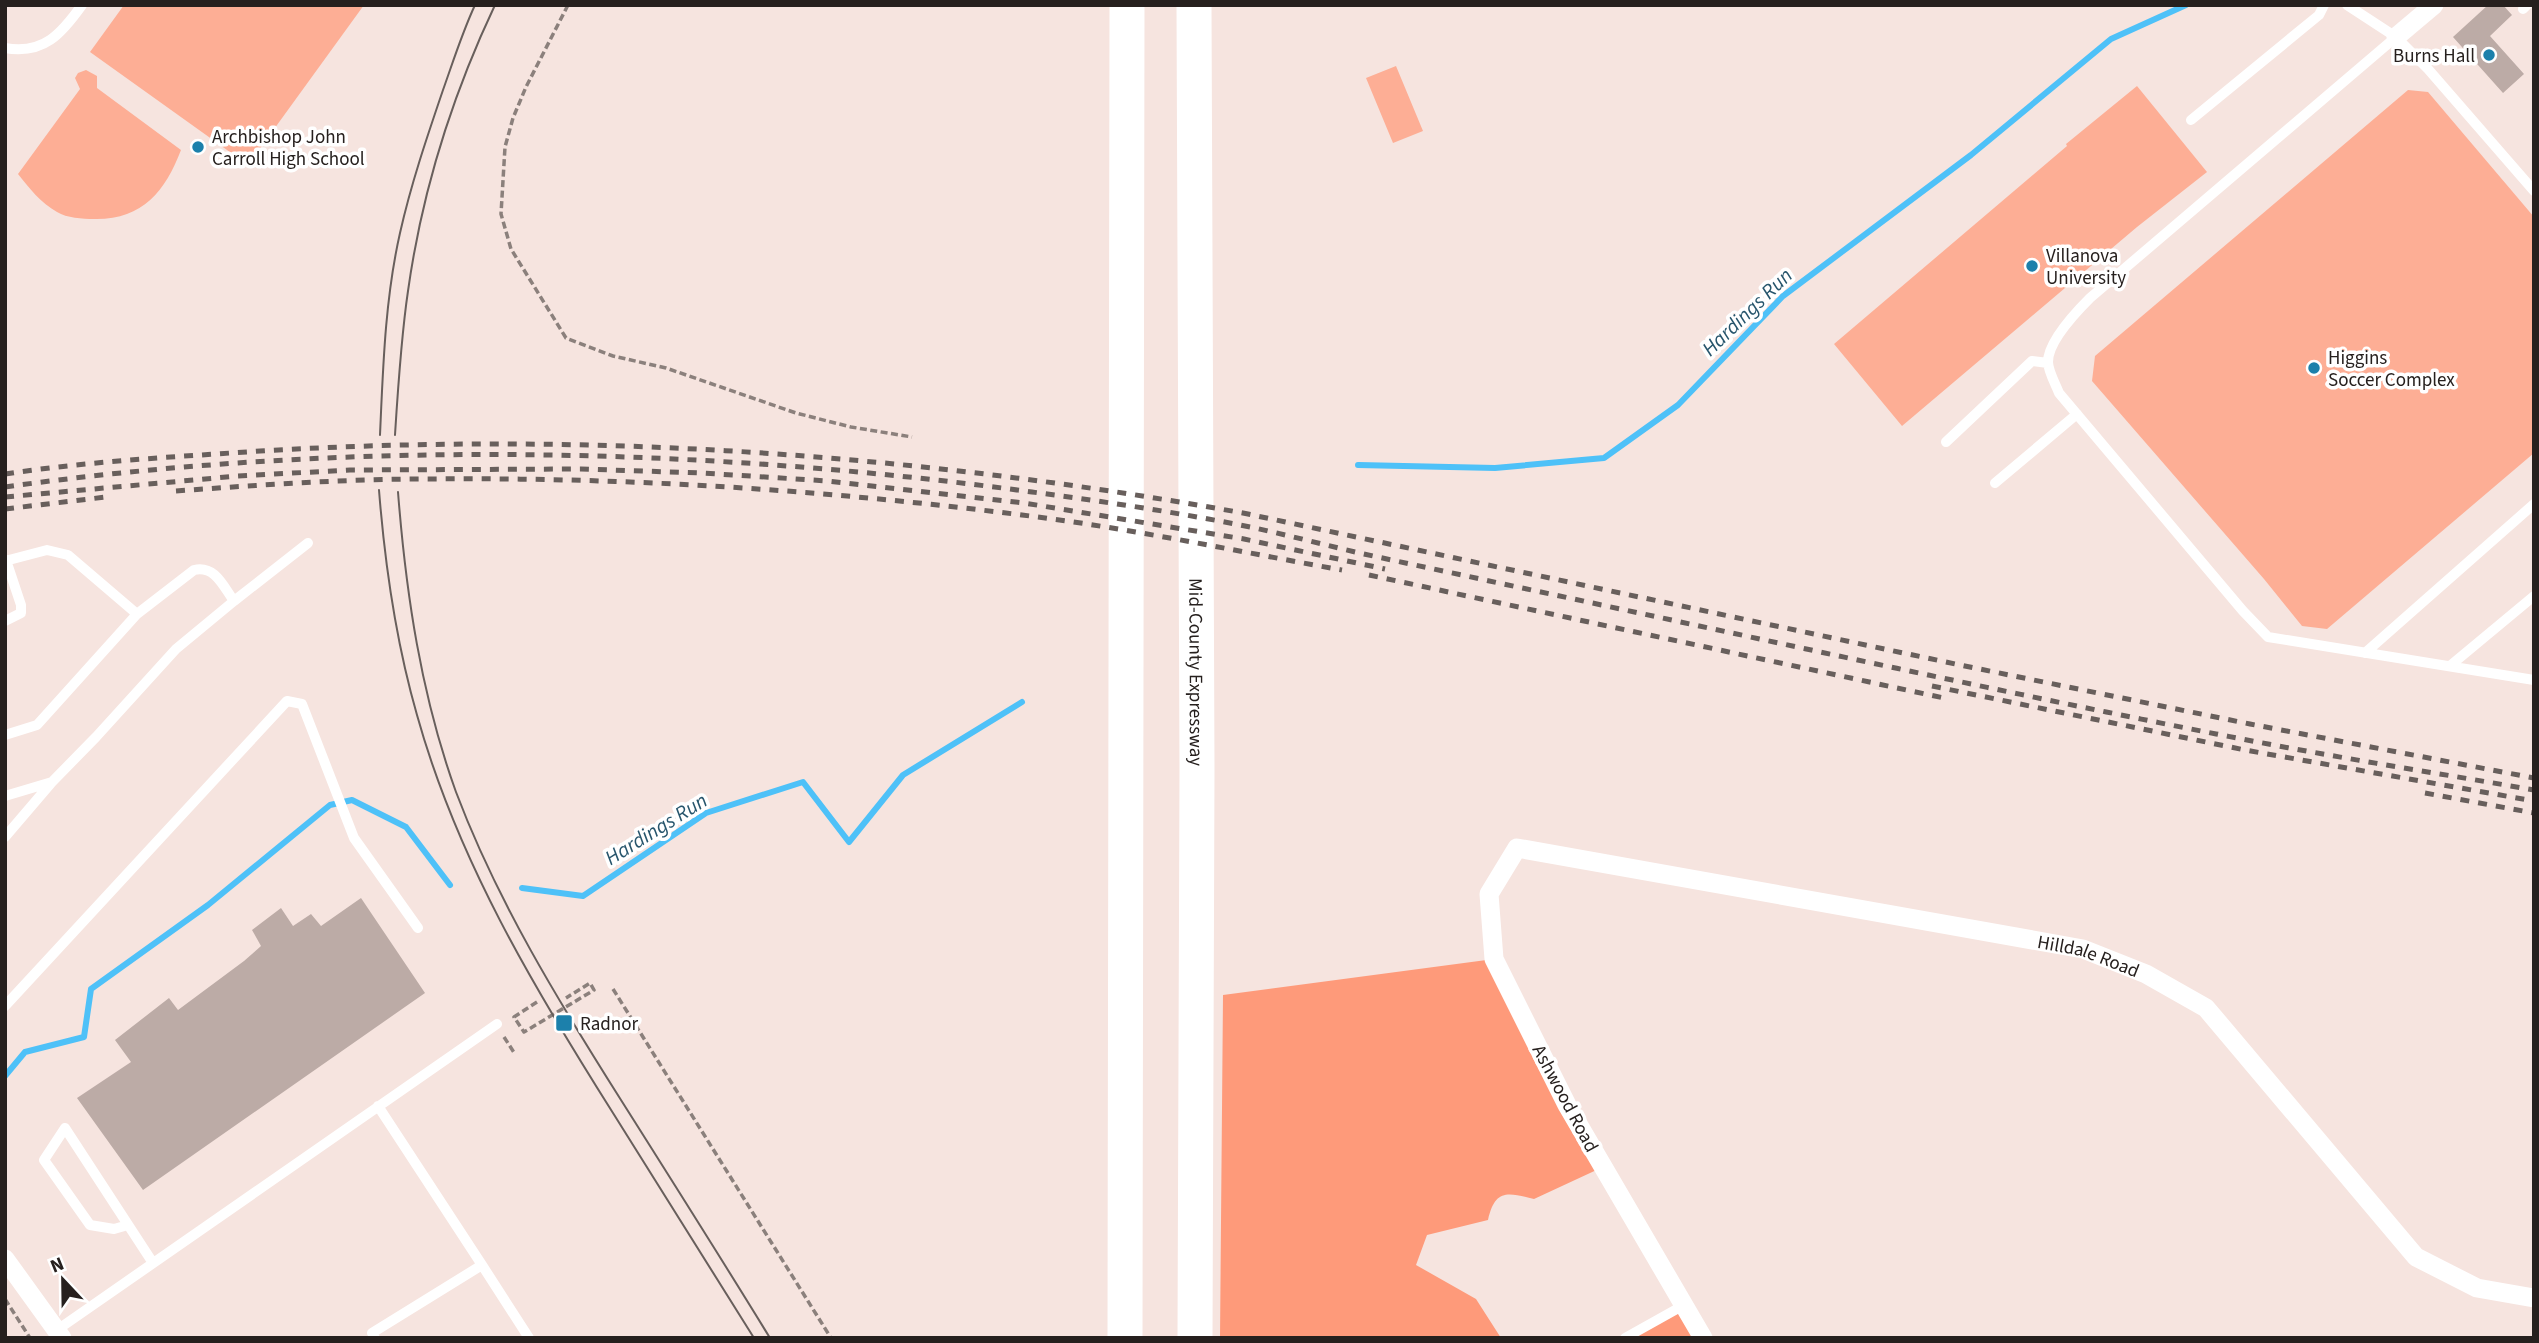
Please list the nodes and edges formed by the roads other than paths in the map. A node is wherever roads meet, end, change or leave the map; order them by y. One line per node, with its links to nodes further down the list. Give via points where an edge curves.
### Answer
1 (82, 5): 8 (lane, via 52,41 16,50)
2 (1127, 5): 44 (highway)
3 (1194, 5): 34 (highway, Mid-County Expressway)
4 (2324, 5): 9 (lane, via 2319,15)
5 (2347, 5): 7 (lane)
6 (2434, 5): 7 (street)
7 (2396, 37): 10 (lane); 11 (lane, via 2090,298 2073,314 2053,345)
8 (5, 48)
9 (2191, 120)
10 (2534, 191)
11 (2048, 363): 12 (lane, via 2059,393); 13 (lane, via 2032,361)
12 (2077, 414): 14 (lane); 22 (lane, via 2268,637)
13 (1946, 442)
14 (1995, 484)
15 (2534, 504): 22 (lane)
16 (308, 543): 19 (lane)
17 (6, 561): 20 (lane, via 47,550 68,555); 21 (lane, via 21,613)
18 (2534, 596): 23 (lane)
19 (234, 601): 20 (lane, via 212,571 204,568 194,570); 26 (lane, via 176,649)
20 (137, 614): 25 (lane, via 37,725)
21 (5, 621)
22 (2365, 653): 23 (lane)
23 (2451, 665): 24 (lane)
24 (2534, 680)
25 (5, 735)
26 (52, 782): 27 (lane); 28 (lane)
27 (5, 796)
28 (5, 837)
29 (1517, 848): 39 (street, Hilldale Road, via 2083,949 2146,974 2206,1008 2416,1257 2477,1288); 40 (street, Ashwood Road, via 1489,894 1494,959 1567,1105)
30 (418, 928): 31 (lane, via 354,838 302,704 287,701)
31 (5, 1006)
32 (497, 1024): 33 (lane)
33 (378, 1106): 37 (lane); 38 (lane)
34 (1195, 1201): 45 (highway, Mid-County Expressway); 46 (highway)
35 (128, 1225): 35 (lane, via 100,1182 65,1128 44,1160 90,1225 114,1229); 37 (lane)
36 (5, 1259): 41 (street)
37 (153, 1263): 41 (lane)
38 (482, 1265): 42 (lane, via 372,1333); 43 (lane)
39 (2534, 1298)
40 (1684, 1305): 47 (lane); 48 (street, Ashwood Road)
41 (60, 1334)
42 (375, 1338)
43 (529, 1338)
44 (1125, 1338)
45 (1195, 1338)
46 (1212, 1338)
47 (1625, 1338)
48 (1703, 1338)

